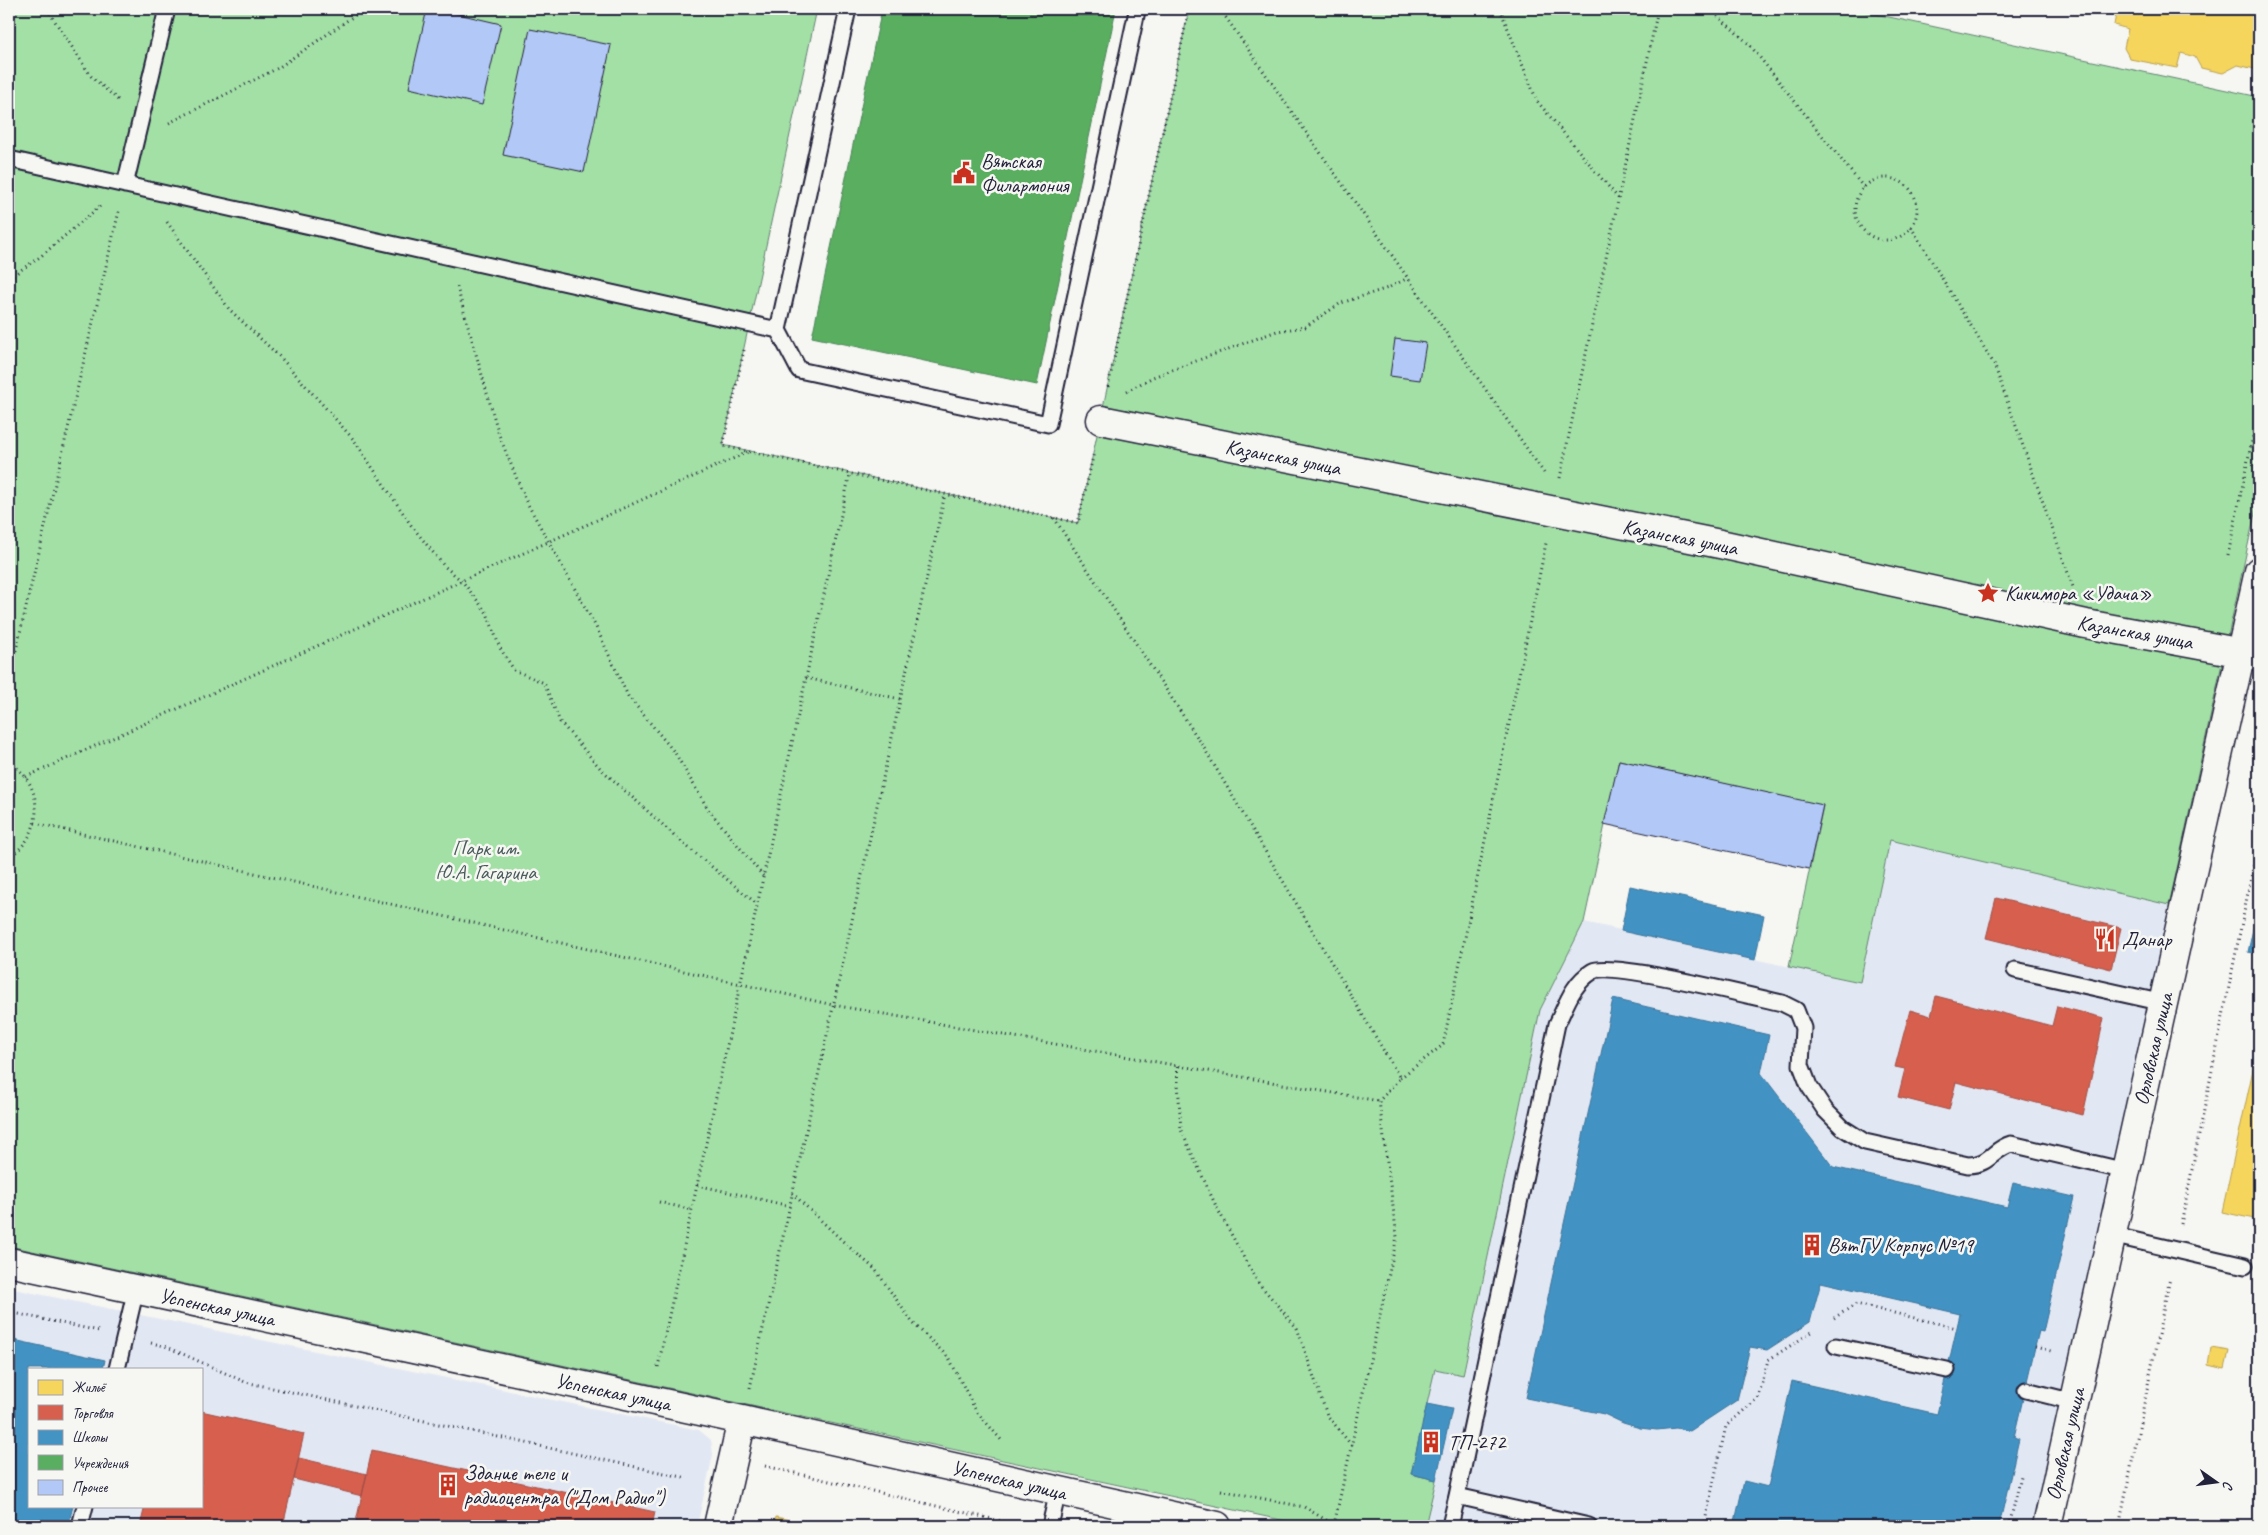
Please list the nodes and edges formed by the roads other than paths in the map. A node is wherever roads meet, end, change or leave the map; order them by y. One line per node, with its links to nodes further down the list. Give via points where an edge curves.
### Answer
1 (167, 9): 5 (lane)
2 (848, 9): 6 (lane)
3 (1137, 11): 6 (lane, via 1048,424 799,370)
4 (9, 159): 5 (lane)
5 (125, 185): 6 (lane)
6 (778, 330)
7 (1102, 412): 9 (street, Казанская улица, via 1555,502 1720,544 2086,624)
8 (2259, 571): 9 (street, Орловская улица)
9 (2250, 654): 11 (street, Орловская улица)
10 (2015, 970): 11 (lane)
11 (2164, 1002): 12 (street, Орловская улица)
12 (2126, 1171): 13 (street, Орловская улица); 24 (lane, via 2011,1144 2002,1146 1985,1162 1968,1165 1866,1142 1843,1128 1825,1110 1809,1086 1801,1065 1803,1028 1796,1010 1782,1003 1623,969 1595,970 1574,986 1558,1024)
13 (2111, 1235): 15 (lane); 21 (street, Орловская улица)
14 (9, 1262): 16 (street, Успенская улица)
15 (2245, 1266)
16 (136, 1289): 18 (lane); 22 (street, Успенская улица)
17 (1836, 1346): 19 (lane)
18 (117, 1368)
19 (1947, 1370)
20 (2026, 1390): 21 (lane)
21 (2074, 1402): 32 (street, Орловская улица)
22 (742, 1420): 23 (street, Успенская улица); 28 (street)
23 (1058, 1490): 26 (street, Успенская улица); 29 (lane)
24 (1457, 1496): 30 (lane); 31 (lane)
25 (84, 1508): 27 (lane)
26 (1208, 1525)
27 (80, 1526)
28 (718, 1526)
29 (1050, 1526)
30 (1450, 1526)
31 (1589, 1526)
32 (2047, 1526)

